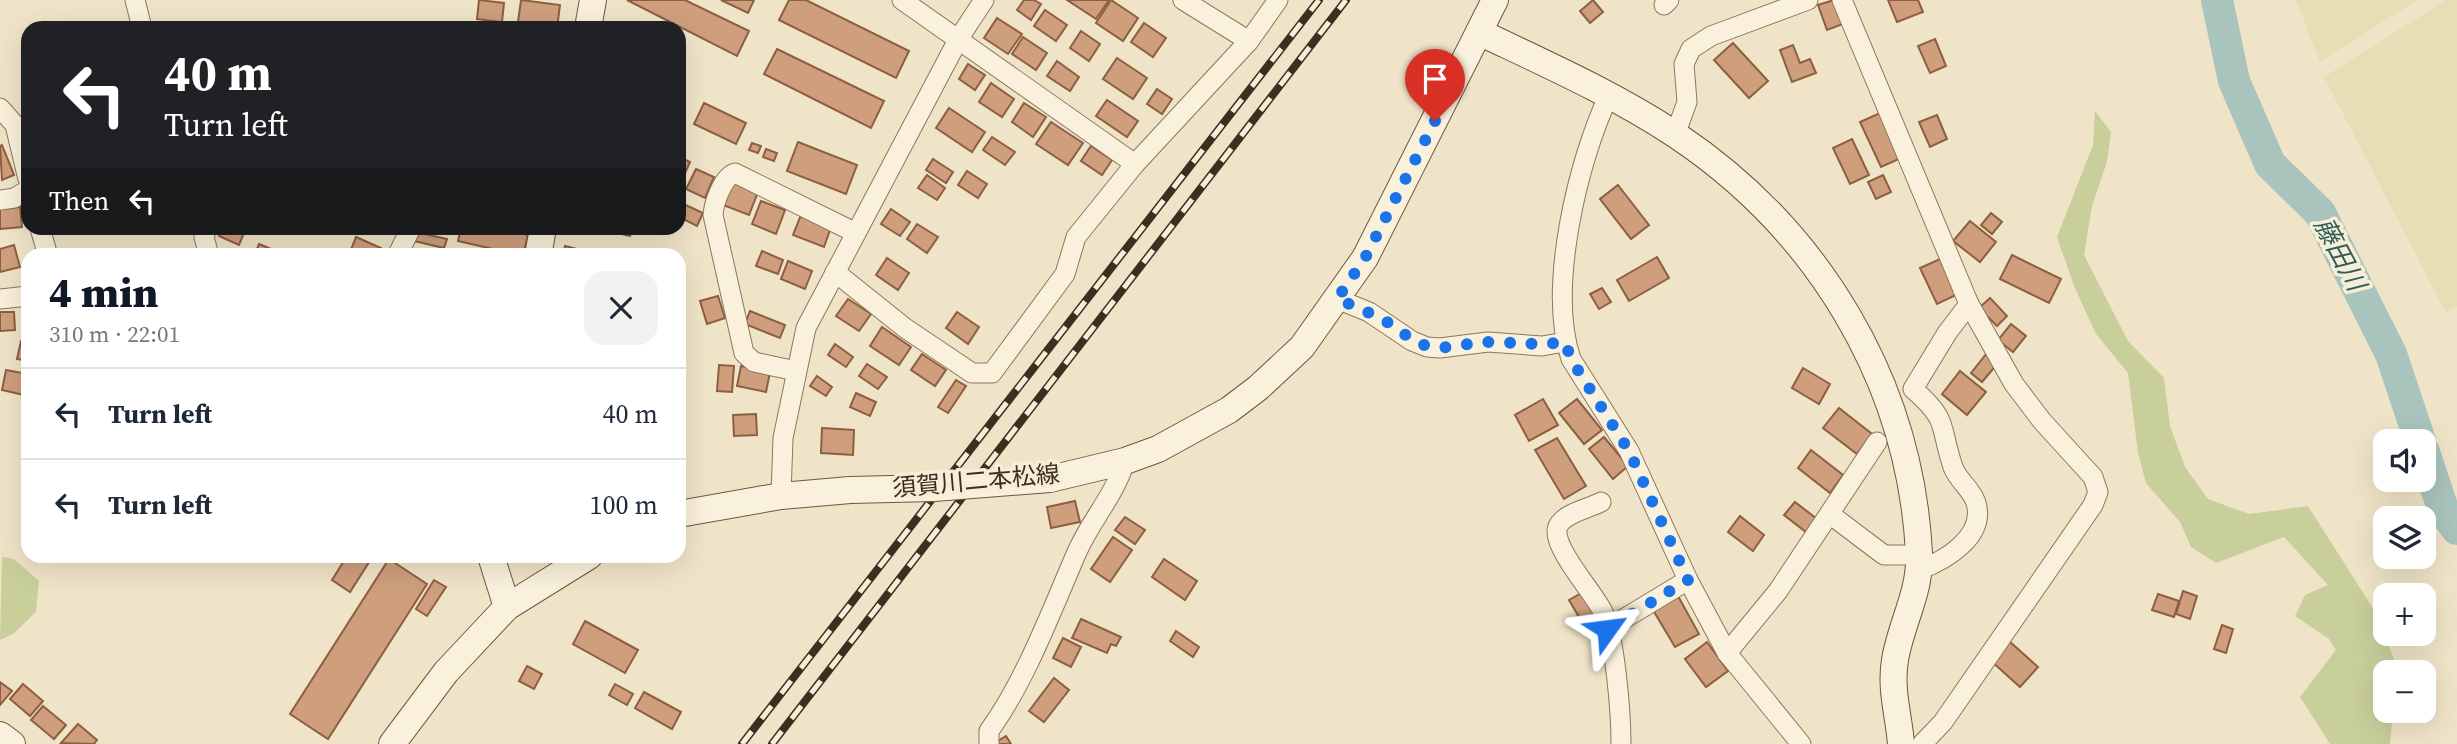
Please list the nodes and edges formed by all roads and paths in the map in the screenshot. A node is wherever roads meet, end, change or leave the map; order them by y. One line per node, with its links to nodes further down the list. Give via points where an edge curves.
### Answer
1 (135, 0): 10 (street)
2 (593, 0): 11 (main road)
3 (902, 0): 13 (street)
4 (984, 0): 13 (street)
5 (1183, 0): 14 (street)
6 (1278, 0): 14 (street)
7 (1495, 0): 12 (main road, 須賀川二本松線)
8 (1807, 0): 17 (street, via 1711,36 1691,49 1684,64 1687,103)
9 (1842, 0): 27 (street)
10 (140, 21)
11 (589, 21)
12 (1479, 32): 15 (main road); 26 (main road, 須賀川二本松線, via 1384,222)
13 (959, 38): 19 (street); 22 (street)
14 (1249, 41): 19 (street)
15 (1609, 95): 17 (main road); 28 (street, via 1589,142 1567,244)
16 (0, 108): 18 (street, via 15,125)
17 (1675, 135): 38 (main road, via 1766,206 1802,247 1873,362 1888,398 1914,496)
18 (21, 150)
19 (1135, 164): 23 (street, via 1076,237 1065,274 992,373 972,373 905,328)
20 (21, 194): 21 (street)
21 (0, 200)
22 (856, 233): 23 (street); 29 (street, via 735,173 728,176 716,201 713,215 744,353 754,362)
23 (835, 272): 29 (street, via 806,328)
24 (21, 297): 25 (street)
25 (0, 299)
26 (1337, 299): 28 (street, via 1427,346); 31 (main road, 須賀川二本松線, via 1302,347 1258,388 1229,410 1158,449)
27 (1969, 304): 38 (street, via 1913,389 1939,415 1955,473 1972,494 1977,509 1973,529 1950,557); 50 (street, via 2014,384 2093,477 2098,492 1943,722)
28 (1565, 342): 39 (street, via 1629,451)
29 (796, 371): 32 (street, via 783,438)
30 (1877, 442): 35 (street)
31 (1125, 461): 32 (main road, 須賀川二本松線, bridge, via 1050,479); 46 (street, via 1110,499 1078,550 1057,604 989,731)
32 (781, 496): 34 (main road, 須賀川二本松線)
33 (1601, 502): 41 (street, via 1565,518 1557,532 1560,548 1604,612)
34 (686, 513)
35 (1831, 515): 38 (street, via 1876,551); 42 (street)
36 (493, 563): 40 (main road)
37 (578, 563): 40 (main road)
38 (1919, 563): 49 (main road, via 1912,607 1894,663)
39 (1688, 580): 41 (street); 42 (street)
40 (507, 607): 45 (main road, via 446,672)
41 (1607, 629): 47 (street)
42 (1727, 653): 48 (street)
43 (0, 735): 44 (main road)
44 (12, 744)
45 (392, 744)
46 (989, 744)
47 (1621, 744)
48 (1801, 744)
49 (1901, 744)
50 (1922, 744)

